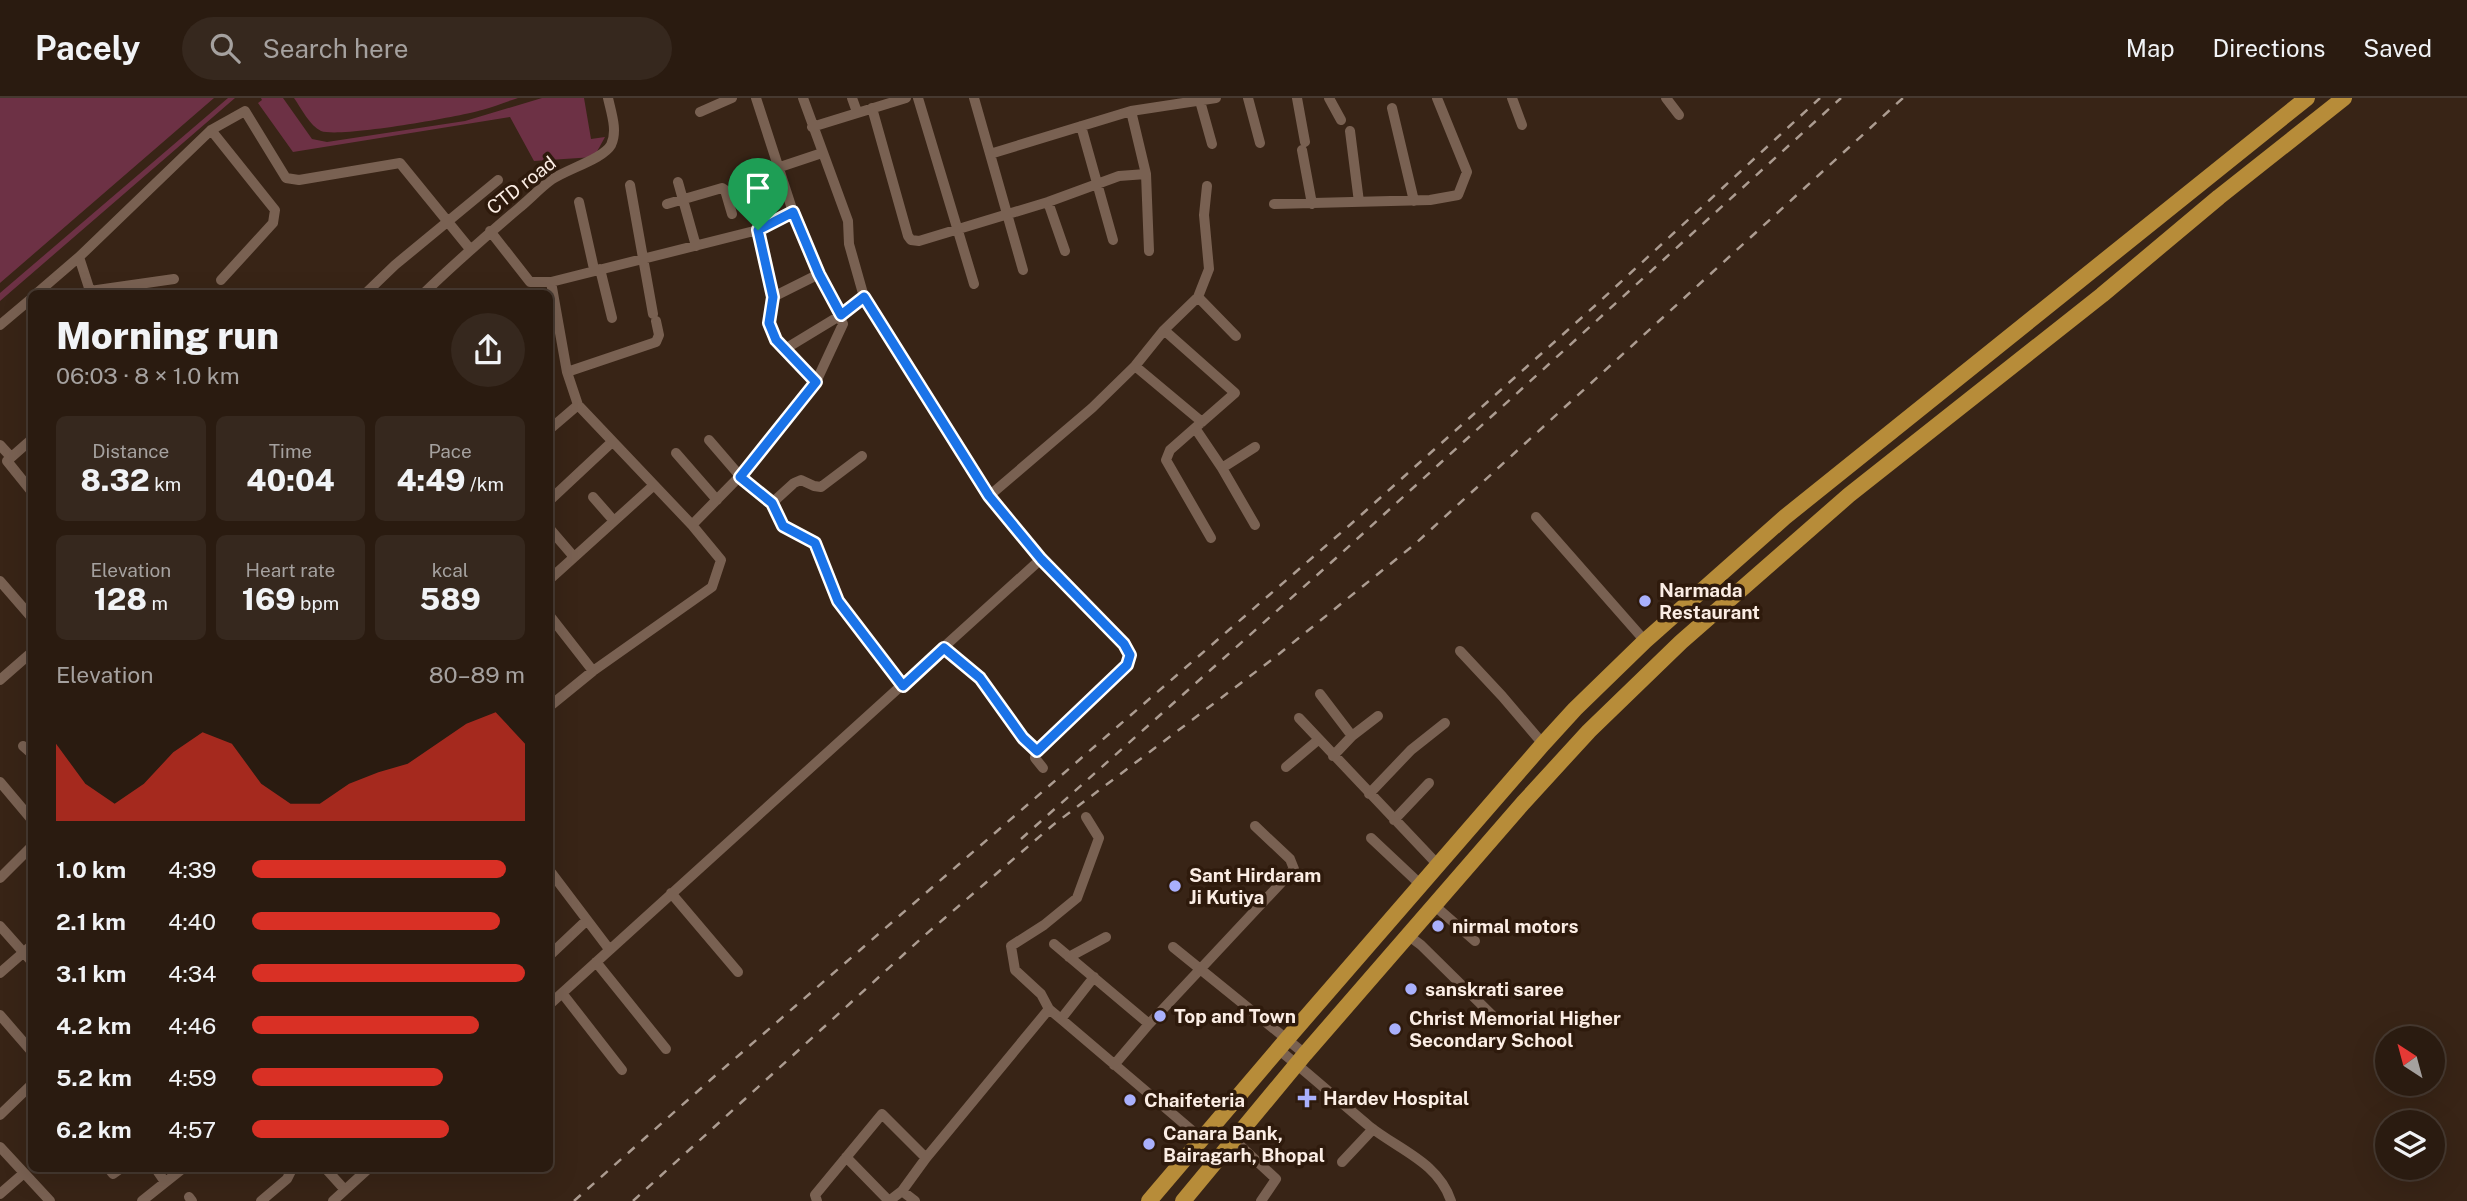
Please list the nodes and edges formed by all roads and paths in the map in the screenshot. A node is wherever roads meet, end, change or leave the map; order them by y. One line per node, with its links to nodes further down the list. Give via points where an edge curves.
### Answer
1 (608, 98): 56 (street, CTD road, via 614,125 610,147 549,181)
2 (733, 98): 22 (street)
3 (756, 98): 35 (street)
4 (803, 98): 28 (street)
5 (852, 98): 23 (street)
6 (918, 98): 54 (street)
7 (974, 98): 34 (street)
8 (1216, 98): 18 (street)
9 (1248, 98): 31 (street)
10 (1297, 98): 49 (street)
11 (1329, 98): 25 (street)
12 (1437, 98): 43 (street, via 1467,172 1458,195)
13 (1512, 98): 26 (street)
14 (1666, 98): 24 (street)
15 (2307, 98): 123 (main road, via 1785,517)
16 (2344, 98): 158 (main road, via 1849,495 1691,633 1589,731)
17 (899, 99): 19 (street)
18 (1199, 101): 21 (street); 32 (street)
19 (872, 108): 23 (street); 54 (street, via 911,240)
20 (1392, 108): 43 (street)
21 (1131, 111): 27 (street); 36 (street)
22 (700, 112)
23 (857, 112): 28 (street)
24 (1679, 115)
25 (1341, 120)
26 (1522, 125)
27 (1081, 126): 34 (street); 39 (street)
28 (812, 127): 33 (street)
29 (211, 131): 53 (street, via 245,111 286,178 299,180 400,163); 62 (street); 68 (street, via 275,209 273,223)
30 (1350, 131): 46 (street)
31 (1260, 143)
32 (1212, 144)
33 (822, 153): 35 (street); 79 (street, via 848,221 849,244)
34 (990, 154): 52 (street)
35 (780, 167): 50 (street)
36 (1146, 174): 39 (street); 61 (street)
37 (498, 180): 53 (street)
38 (678, 182): 42 (street)
39 (1096, 184): 45 (street); 57 (street)
40 (630, 185): 63 (street)
41 (1207, 186): 80 (street, via 1204,215 1209,269)
42 (683, 199): 47 (street); 51 (street, via 722,188); 58 (street)
43 (1414, 201): 46 (street)
44 (579, 202): 64 (street)
45 (1048, 202): 52 (street); 60 (street)
46 (1359, 202): 49 (street)
47 (667, 204)
48 (1274, 204): 49 (street)
49 (1312, 204)
50 (793, 212): 55 (street); 66 (street)
51 (732, 214)
52 (1006, 215): 54 (street); 65 (street)
53 (447, 223): 59 (street); 74 (street)
54 (957, 229): 70 (street)
55 (758, 230): 58 (street); 78 (street)
56 (490, 232): 59 (street, CTD road); 69 (street, via 530,282)
57 (1113, 240)
58 (696, 246): 63 (street)
59 (470, 249): 75 (street, CTD road)
60 (1065, 251)
61 (1149, 251)
62 (79, 257): 71 (street); 72 (street)
63 (644, 258): 64 (street); 89 (street, via 660,335 656,342)
64 (597, 269): 69 (street); 83 (street)
65 (1023, 270)
66 (819, 274): 78 (street); 82 (street)
67 (174, 279): 73 (street)
68 (221, 280)
69 (551, 282): 76 (street)
70 (974, 284)
71 (41, 290)
72 (89, 290)
73 (103, 290)
74 (369, 290)
75 (427, 290)
76 (552, 290)
77 (553, 293): 89 (street)
78 (773, 297): 87 (street, via 769,323)
79 (864, 297): 82 (street); 106 (street)
80 (1198, 297): 85 (street); 86 (street)
81 (28, 302): 84 (street)
82 (841, 315): 87 (street); 90 (street, via 842,327)
83 (612, 318)
84 (0, 326)
85 (1164, 330): 88 (street); 92 (street, via 1235,393)
86 (1236, 336)
87 (785, 349): 90 (street)
88 (1135, 366): 92 (street); 106 (street)
89 (567, 372): 91 (street)
90 (816, 382): 103 (street)
91 (578, 404): 93 (street); 96 (street)
92 (1198, 425): 102 (street); 116 (street, via 1170,450 1166,460)
93 (553, 426)
94 (709, 440): 103 (street)
95 (28, 442): 101 (street)
96 (612, 442): 104 (street); 107 (street)
97 (0, 445): 101 (street)
98 (1255, 447): 102 (street)
99 (676, 453): 109 (street)
100 (862, 456): 110 (street, via 821,486 801,480)
101 (10, 457): 105 (street, via 7,461)
102 (1222, 468): 114 (street)
103 (740, 477): 109 (street); 110 (street)
104 (653, 485): 112 (street); 113 (street)
105 (28, 487)
106 (989, 496): 118 (street)
107 (553, 497)
108 (593, 497): 112 (street)
109 (717, 500): 113 (street)
110 (772, 503): 129 (street, via 783,526 815,543 838,601)
111 (1536, 517): 123 (street)
112 (614, 521): 117 (street)
113 (691, 524): 127 (street, via 721,561 712,587)
114 (1255, 524)
115 (553, 532): 117 (street)
116 (1211, 538)
117 (575, 556): 119 (street)
118 (1041, 559): 124 (street); 140 (street, via 1130,655 1127,665)
119 (553, 576)
120 (0, 581): 121 (street)
121 (28, 613)
122 (553, 624): 127 (street)
123 (1645, 641): 137 (main road)
124 (944, 648): 129 (street); 140 (street, via 980,678)
125 (1460, 651): 137 (street)
126 (28, 656): 128 (street)
127 (593, 671): 131 (street)
128 (0, 680)
129 (903, 686): 157 (street)
130 (1320, 694): 135 (street)
131 (553, 704)
132 (1378, 716): 135 (street)
133 (1299, 718): 136 (street)
134 (1446, 723): 146 (street, via 1411,750)
135 (1352, 736): 141 (street)
136 (1318, 740): 141 (street); 142 (street)
137 (1543, 744): 153 (main road)
138 (23, 746): 139 (street)
139 (28, 750)
140 (1037, 751): 143 (street, via 1035,758)
141 (1333, 755): 146 (street)
142 (1286, 767)
143 (1043, 768)
144 (0, 782): 147 (street)
145 (1430, 783): 149 (street)
146 (1369, 794): 149 (street)
147 (28, 815)
148 (1086, 817): 177 (street, via 1100,838 1077,898 1011,946 1015,970 1041,994)
149 (1394, 820): 153 (street)
150 (1255, 826): 171 (street, via 1290,859 1294,869)
151 (1371, 838): 156 (street)
152 (28, 850): 154 (street)
153 (1439, 866): 156 (main road)
154 (2, 873)
155 (553, 875): 159 (street)
156 (1421, 886): 182 (main road)
157 (671, 893): 167 (street); 172 (street)
158 (1435, 906): 161 (main road); 163 (street)
159 (587, 920): 167 (street); 168 (street)
160 (0, 926): 166 (street)
161 (1409, 936): 179 (street); 185 (main road)
162 (1105, 937): 169 (street)
163 (1475, 942)
164 (1054, 944): 169 (street)
165 (1173, 947): 171 (street)
166 (27, 949): 173 (street)
167 (609, 949): 170 (street)
168 (553, 952)
169 (1069, 957): 174 (street)
170 (596, 962): 175 (street); 184 (street)
171 (1200, 970): 181 (street); 182 (street)
172 (738, 972)
173 (0, 973)
174 (1094, 977): 180 (street); 181 (street)
175 (562, 993): 176 (street); 187 (street)
176 (553, 1001)
177 (1049, 1009): 180 (street); 195 (street)
178 (0, 1015): 183 (street)
179 (1494, 1017)
180 (1061, 1019): 186 (street)
181 (1149, 1024): 186 (street)
182 (1282, 1044): 185 (street); 191 (main road)
183 (28, 1047)
184 (666, 1049)
185 (1300, 1059): 190 (street); 192 (main road)
186 (1114, 1065): 191 (street)
187 (622, 1070)
188 (28, 1088): 189 (street)
189 (0, 1115)
190 (1373, 1129): 196 (street); 216 (street, via 1427,1165)
191 (1202, 1139): 213 (main road)
192 (1234, 1140): 214 (main road); 215 (street, via 1276,1179)
193 (0, 1147): 202 (street)
194 (846, 1157): 195 (street, via 882,1114); 205 (street, via 889,1201); 211 (street, via 815,1195)
195 (926, 1157): 205 (street)
196 (1342, 1162)
197 (158, 1172): 203 (street)
198 (178, 1172): 203 (street)
199 (290, 1172): 209 (street)
200 (329, 1172): 204 (street)
201 (365, 1172): 204 (street)
202 (24, 1173): 206 (street); 207 (street)
203 (165, 1182): 208 (street)
204 (345, 1190): 210 (street)
205 (902, 1191): 212 (street)
206 (0, 1194)
207 (50, 1201)
208 (142, 1201)
209 (261, 1201)
210 (333, 1201)
211 (817, 1201)
212 (915, 1201)
213 (1149, 1201)
214 (1183, 1201)
215 (1261, 1201)
216 (1451, 1201)

